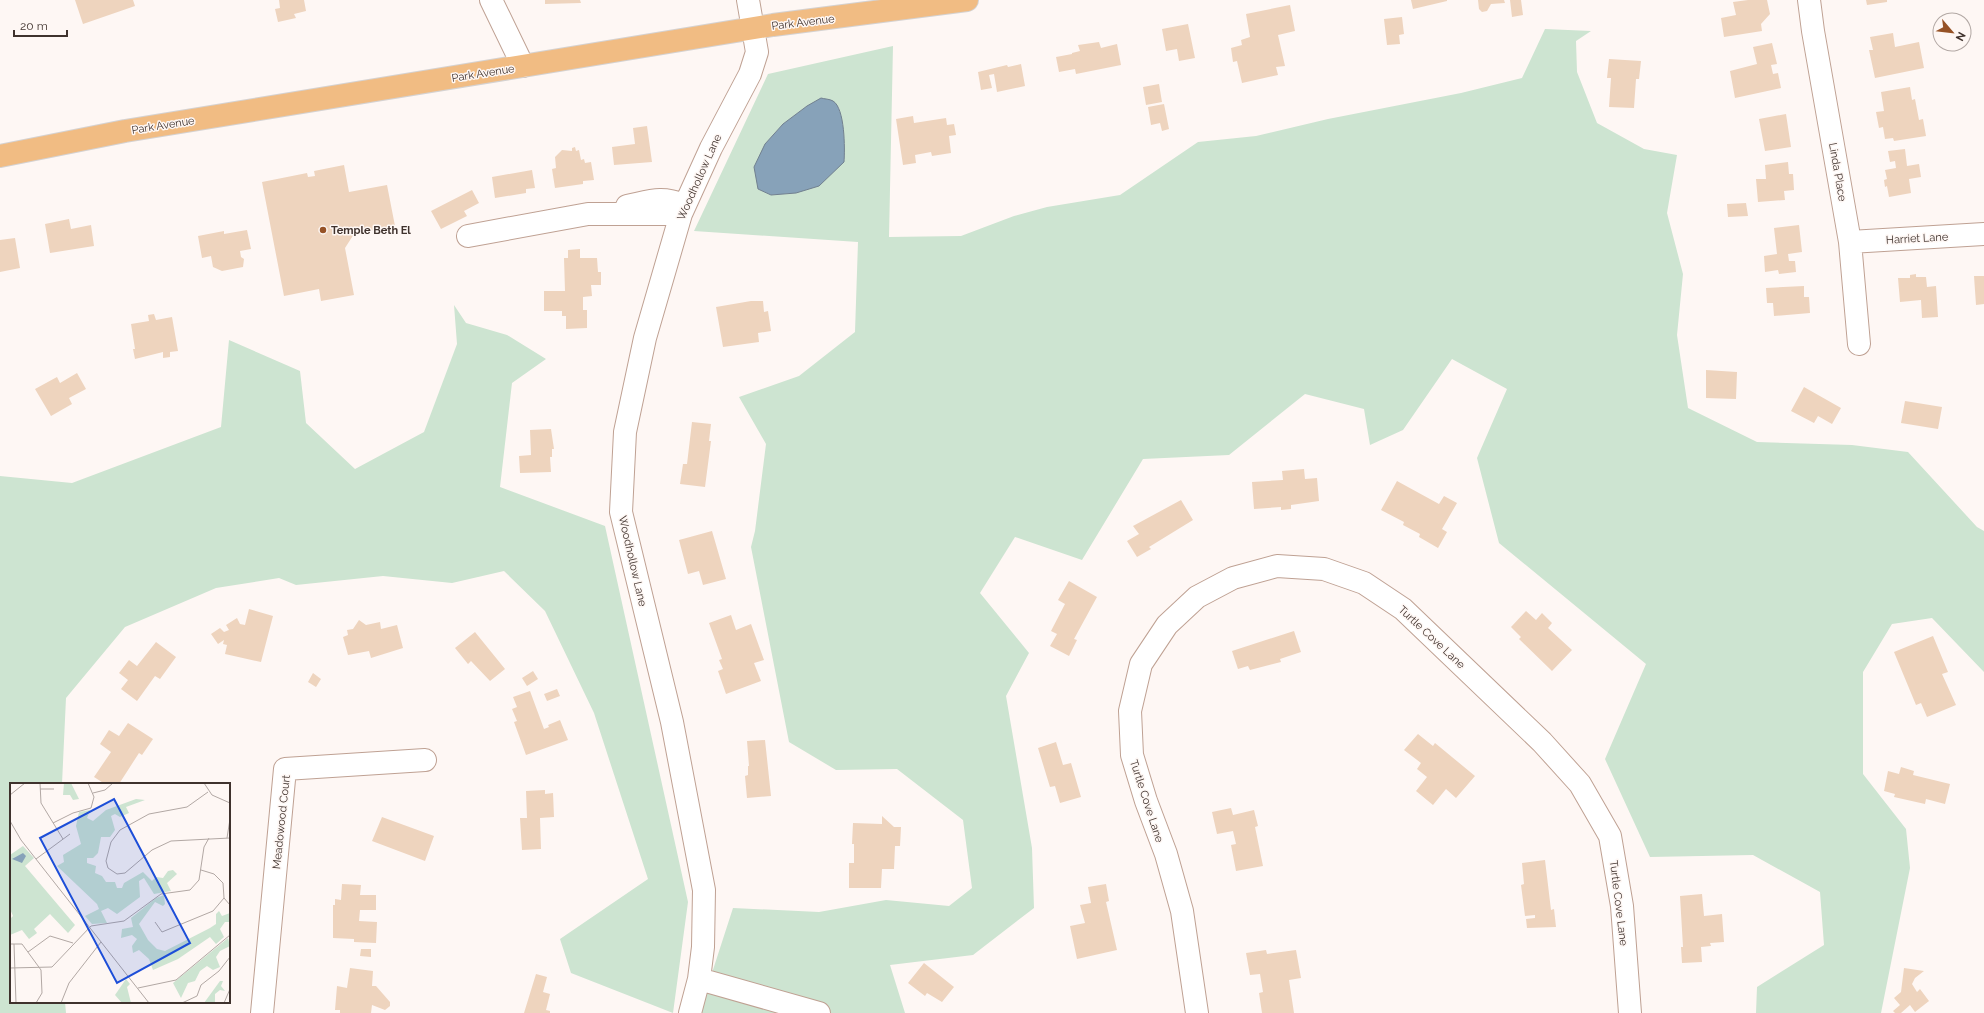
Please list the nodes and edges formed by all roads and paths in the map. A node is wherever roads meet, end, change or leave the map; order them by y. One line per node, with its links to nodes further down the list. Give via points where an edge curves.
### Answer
1 (491, 0): 6 (street)
2 (748, 0): 5 (street, Woodhollow Lane)
3 (967, 0): 5 (main road, Park Avenue)
4 (1809, 0): 11 (street, Linda Place)
5 (753, 29): 6 (main road, Park Avenue); 8 (street, Woodhollow Lane, via 757,52 750,74 711,148)
6 (523, 66): 7 (main road, Park Avenue, via 125,131)
7 (0, 156)
8 (683, 209): 10 (street, via 670,199 658,199); 14 (street, Woodhollow Lane, via 645,338 625,432 622,512 672,722 704,890 703,947)
9 (1984, 234): 11 (street, Harriet Lane)
10 (468, 236)
11 (1850, 242): 12 (street, Linda Place)
12 (1859, 344)
13 (425, 760): 15 (street, Meadowood Court, via 285,769)
14 (699, 979): 16 (street, Woodhollow Lane); 17 (street)
15 (262, 1013)
16 (690, 1013)
17 (819, 1013)
18 (1197, 1013): 19 (street, Turtle Cove Lane, via 1182,911 1166,854 1132,755 1130,711 1141,664 1167,625 1197,597 1233,578 1278,566 1324,569 1364,583 1403,609 1542,742 1580,784 1610,836 1622,906)
19 (1630, 1013)

